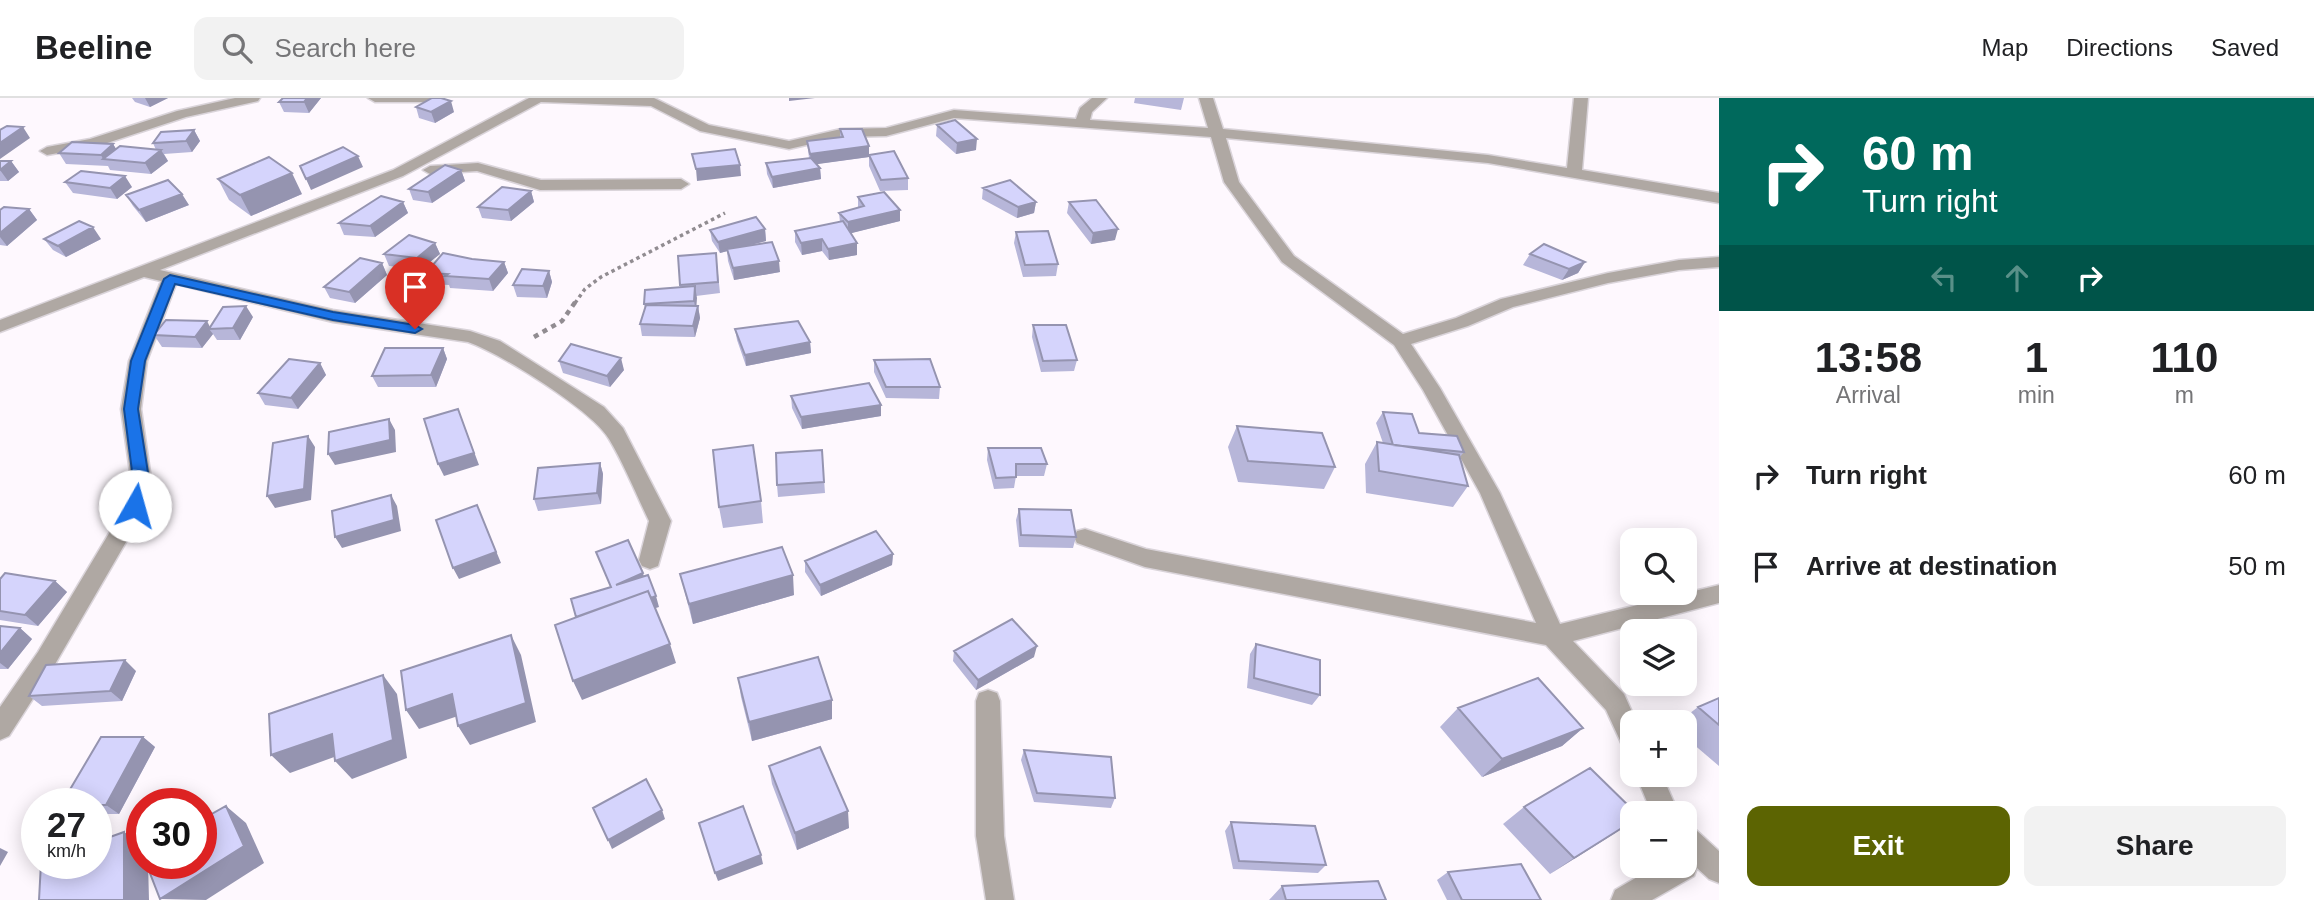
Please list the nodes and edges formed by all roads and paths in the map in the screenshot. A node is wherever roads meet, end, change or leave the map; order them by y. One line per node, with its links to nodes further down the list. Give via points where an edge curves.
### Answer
1 (253, 98): 10 (street, via 182,114 93,143)
2 (375, 98): 3 (street)
3 (429, 98)
4 (538, 98): 8 (street, via 654,102 705,128 789,145 841,133 887,132 954,114); 11 (street)
5 (1100, 98): 8 (street, via 1085,111)
6 (1206, 98): 9 (street)
7 (1581, 98): 12 (street)
8 (1082, 124): 9 (street)
9 (1217, 133): 12 (street, via 1488,159); 20 (street, via 1232,182 1288,259)
10 (47, 151)
11 (398, 173): 13 (street, via 478,167 540,185); 17 (street)
12 (1574, 174): 14 (street)
13 (681, 184)
14 (1719, 198)
15 (725, 213): 21 (path, via 601,277 585,289 562,321)
16 (1719, 261): 20 (street, via 1679,265 1533,297)
17 (141, 271): 18 (street); 19 (street)
18 (170, 279): 21 (street, via 333,316 470,337); 28 (street, via 138,361 131,409 141,479 135,506)
19 (0, 326)
20 (1401, 341): 25 (street, via 1490,494)
21 (506, 353): 23 (street, via 597,412 616,433 660,521)
22 (1085, 537): 25 (street, via 1145,558)
23 (650, 559)
24 (1719, 594): 25 (street)
25 (1553, 636): 27 (street)
26 (988, 701): 30 (street, via 990,836)
27 (1620, 713)
28 (0, 728)
29 (1663, 878): 31 (street)
30 (1000, 900)
31 (1625, 900)

